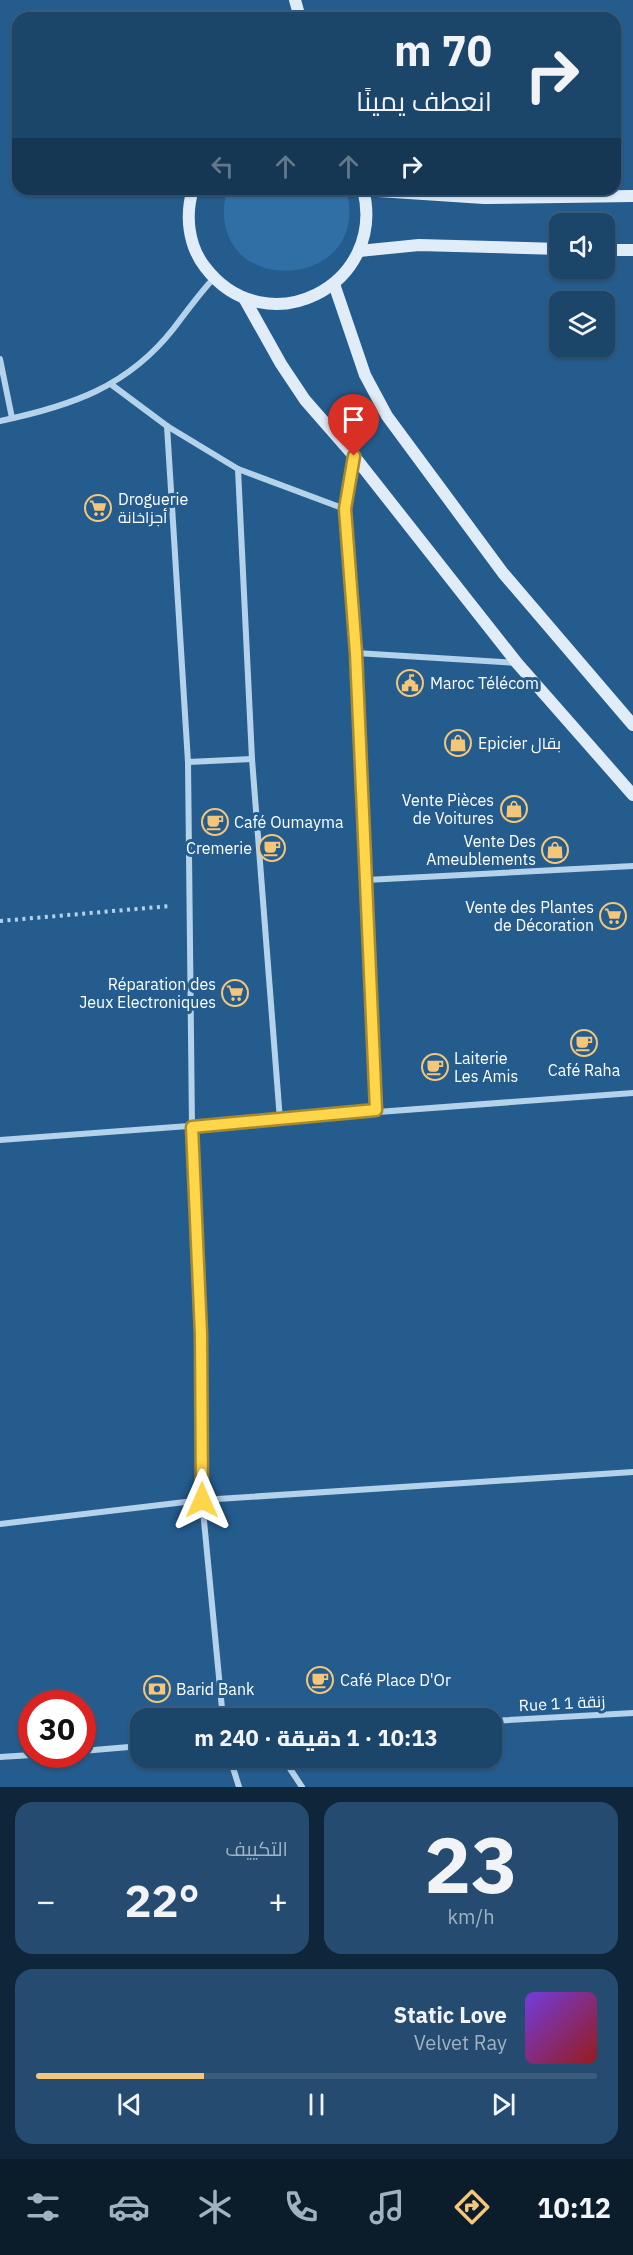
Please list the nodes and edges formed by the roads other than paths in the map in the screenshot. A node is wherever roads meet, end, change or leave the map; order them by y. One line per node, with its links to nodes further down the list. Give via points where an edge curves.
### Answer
1 (192, 195): 9 (main road, via 190,232 201,261)
2 (364, 195): 8 (main road, via 367,221)
3 (444, 195): 4 (main road)
4 (633, 196)
5 (549, 249): 8 (main road, via 419,245)
6 (615, 250): 7 (main road)
7 (633, 250)
8 (359, 251): 10 (main road)
9 (214, 278): 11 (main road); 13 (street, via 174,328)
10 (334, 284): 11 (main road, via 316,296 286,304); 22 (main road, via 365,375 384,411 503,573)
11 (244, 298): 17 (main road, via 292,381)
12 (0, 359): 14 (street)
13 (112, 385): 14 (street); 16 (street)
14 (12, 418): 15 (street)
15 (0, 421)
16 (167, 426): 18 (street); 24 (street)
17 (354, 456): 19 (street); 21 (main road)
18 (238, 469): 19 (street); 23 (street)
19 (345, 509): 20 (street)
20 (356, 653): 21 (street); 27 (street)
21 (517, 663): 25 (main road)
22 (633, 725)
23 (252, 759): 24 (street); 30 (street)
24 (188, 762): 31 (street)
25 (633, 795)
26 (633, 866): 27 (street)
27 (366, 880): 29 (street)
28 (633, 1093): 29 (street)
29 (376, 1110): 30 (street)
30 (280, 1120): 31 (street)
31 (192, 1127): 32 (street); 34 (street, via 201,1334)
32 (0, 1140)
33 (633, 1472): 34 (street)
34 (202, 1500): 35 (street); 36 (street)
35 (0, 1524)
36 (222, 1708)
37 (633, 1713): 38 (street, Rue 1 زنقة 1)
38 (502, 1720)
39 (130, 1747): 40 (street)
40 (96, 1750)
41 (18, 1756): 42 (street)
42 (0, 1757)
43 (233, 1768): 45 (street)
44 (290, 1768): 46 (street)
45 (239, 1787)
46 (302, 1787)

